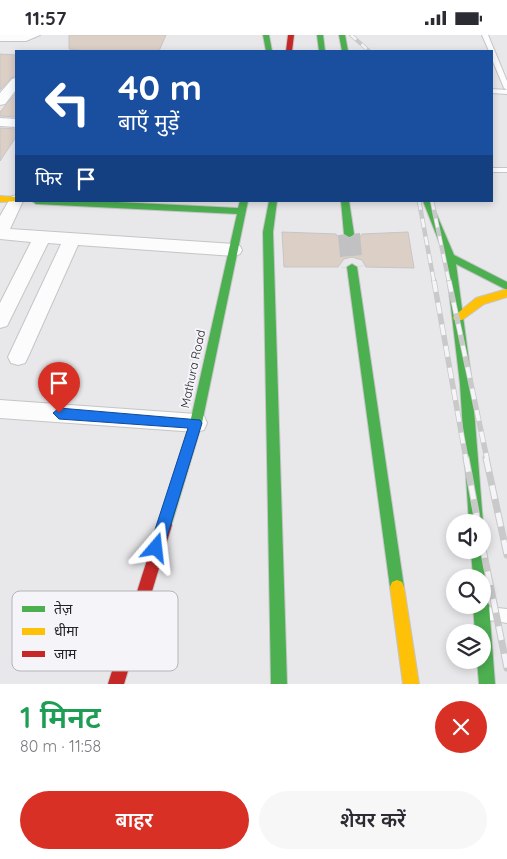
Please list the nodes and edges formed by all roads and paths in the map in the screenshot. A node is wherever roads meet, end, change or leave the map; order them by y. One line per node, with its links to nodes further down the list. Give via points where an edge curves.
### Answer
1 (34, 35): 7 (street)
2 (266, 35): 8 (main road)
3 (291, 35): 9 (main road)
4 (320, 35): 10 (main road)
5 (342, 35): 11 (main road)
6 (485, 35): 12 (lane)
7 (0, 38)
8 (269, 50)
9 (289, 50)
10 (324, 50)
11 (345, 50)
12 (491, 50)
13 (493, 55): 15 (lane)
14 (15, 83): 18 (street)
15 (507, 90): 16 (lane)
16 (493, 91)
17 (15, 99): 18 (street)
18 (1, 100)
19 (0, 122): 20 (street)
20 (15, 123)
21 (493, 170): 22 (lane)
22 (507, 170)
23 (0, 199): 24 (main road)
24 (15, 200)
25 (15, 202): 31 (street)
26 (77, 202): 30 (main road)
27 (272, 202): 52 (main road, via 268,232)
28 (344, 202): 32 (main road)
29 (427, 202): 36 (main road)
30 (243, 206): 35 (main road, Mathura Road)
31 (0, 233): 33 (street)
32 (349, 234)
33 (42, 237): 34 (street); 41 (street)
34 (72, 239): 35 (street); 42 (street)
35 (234, 250): 44 (main road, Mathura Road)
36 (450, 257): 38 (main road); 40 (main road)
37 (352, 267): 53 (main road)
38 (507, 286)
39 (507, 293): 40 (main road, via 480,301)
40 (458, 317): 45 (main road)
41 (0, 321)
42 (18, 357)
43 (0, 409): 44 (street)
44 (196, 423): 46 (main road, Mathura Road)
45 (475, 514)
46 (145, 591)
47 (491, 612): 49 (lane)
48 (482, 614): 54 (main road)
49 (507, 616)
50 (120, 671): 51 (main road, Mathura Road)
51 (116, 684)
52 (279, 684)
53 (412, 684)
54 (487, 684)

